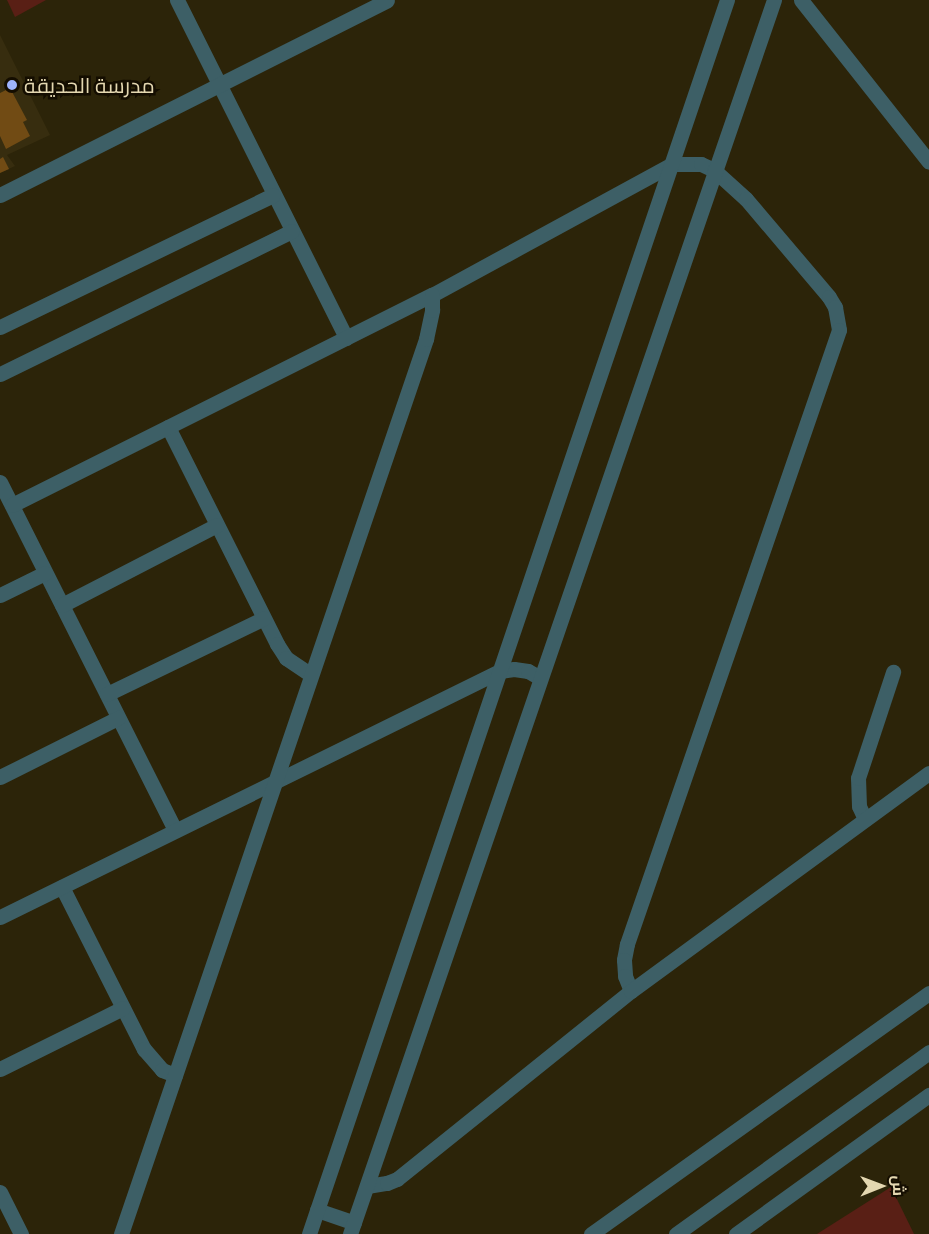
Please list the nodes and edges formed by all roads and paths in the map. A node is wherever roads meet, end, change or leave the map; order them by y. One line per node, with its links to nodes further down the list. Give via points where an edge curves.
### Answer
1 (177, 0): 6 (street)
2 (387, 0): 6 (street)
3 (727, 0): 8 (street)
4 (774, 0): 9 (street)
5 (801, 0): 7 (street)
6 (219, 84): 10 (street); 11 (street)
7 (926, 154)
8 (672, 164): 9 (street, via 701,164); 13 (street); 25 (street)
9 (714, 170): 28 (street); 38 (street, via 746,199 828,297 838,318 838,330 627,944 625,976)
10 (0, 195)
11 (273, 195): 12 (street); 14 (street)
12 (292, 231): 15 (street); 16 (street)
13 (432, 295): 15 (street); 27 (street, via 426,339)
14 (0, 327)
15 (346, 338): 17 (street)
16 (0, 374)
17 (168, 427): 19 (street); 20 (street)
18 (0, 482): 19 (street)
19 (12, 505): 21 (street)
20 (217, 525): 23 (street); 24 (street)
21 (45, 573): 22 (street); 23 (street)
22 (0, 595)
23 (62, 605): 29 (street)
24 (264, 618): 27 (street, via 286,657); 29 (street)
25 (500, 671): 28 (street, via 521,670); 33 (street); 47 (street)
26 (893, 672): 34 (street, via 858,778 859,806)
27 (311, 675): 33 (street)
28 (540, 678): 45 (street)
29 (107, 694): 30 (street)
30 (118, 718): 32 (street); 35 (street)
31 (929, 773): 34 (street)
32 (0, 777)
33 (275, 780): 35 (street); 43 (street)
34 (865, 819): 38 (street)
35 (175, 830): 36 (street)
36 (62, 886): 37 (street); 40 (street)
37 (0, 917)
38 (631, 991): 45 (street, via 397,1179)
39 (929, 993): 52 (street)
40 (123, 1008): 42 (street); 43 (street, via 152,1061)
41 (929, 1052): 53 (street)
42 (0, 1070)
43 (175, 1075): 50 (street)
44 (929, 1095): 54 (street)
45 (367, 1186): 48 (street)
46 (0, 1192): 49 (street)
47 (317, 1210): 48 (street); 51 (street)
48 (352, 1228)
49 (21, 1234)
50 (121, 1234)
51 (309, 1234)
52 (591, 1234)
53 (675, 1234)
54 (736, 1234)

